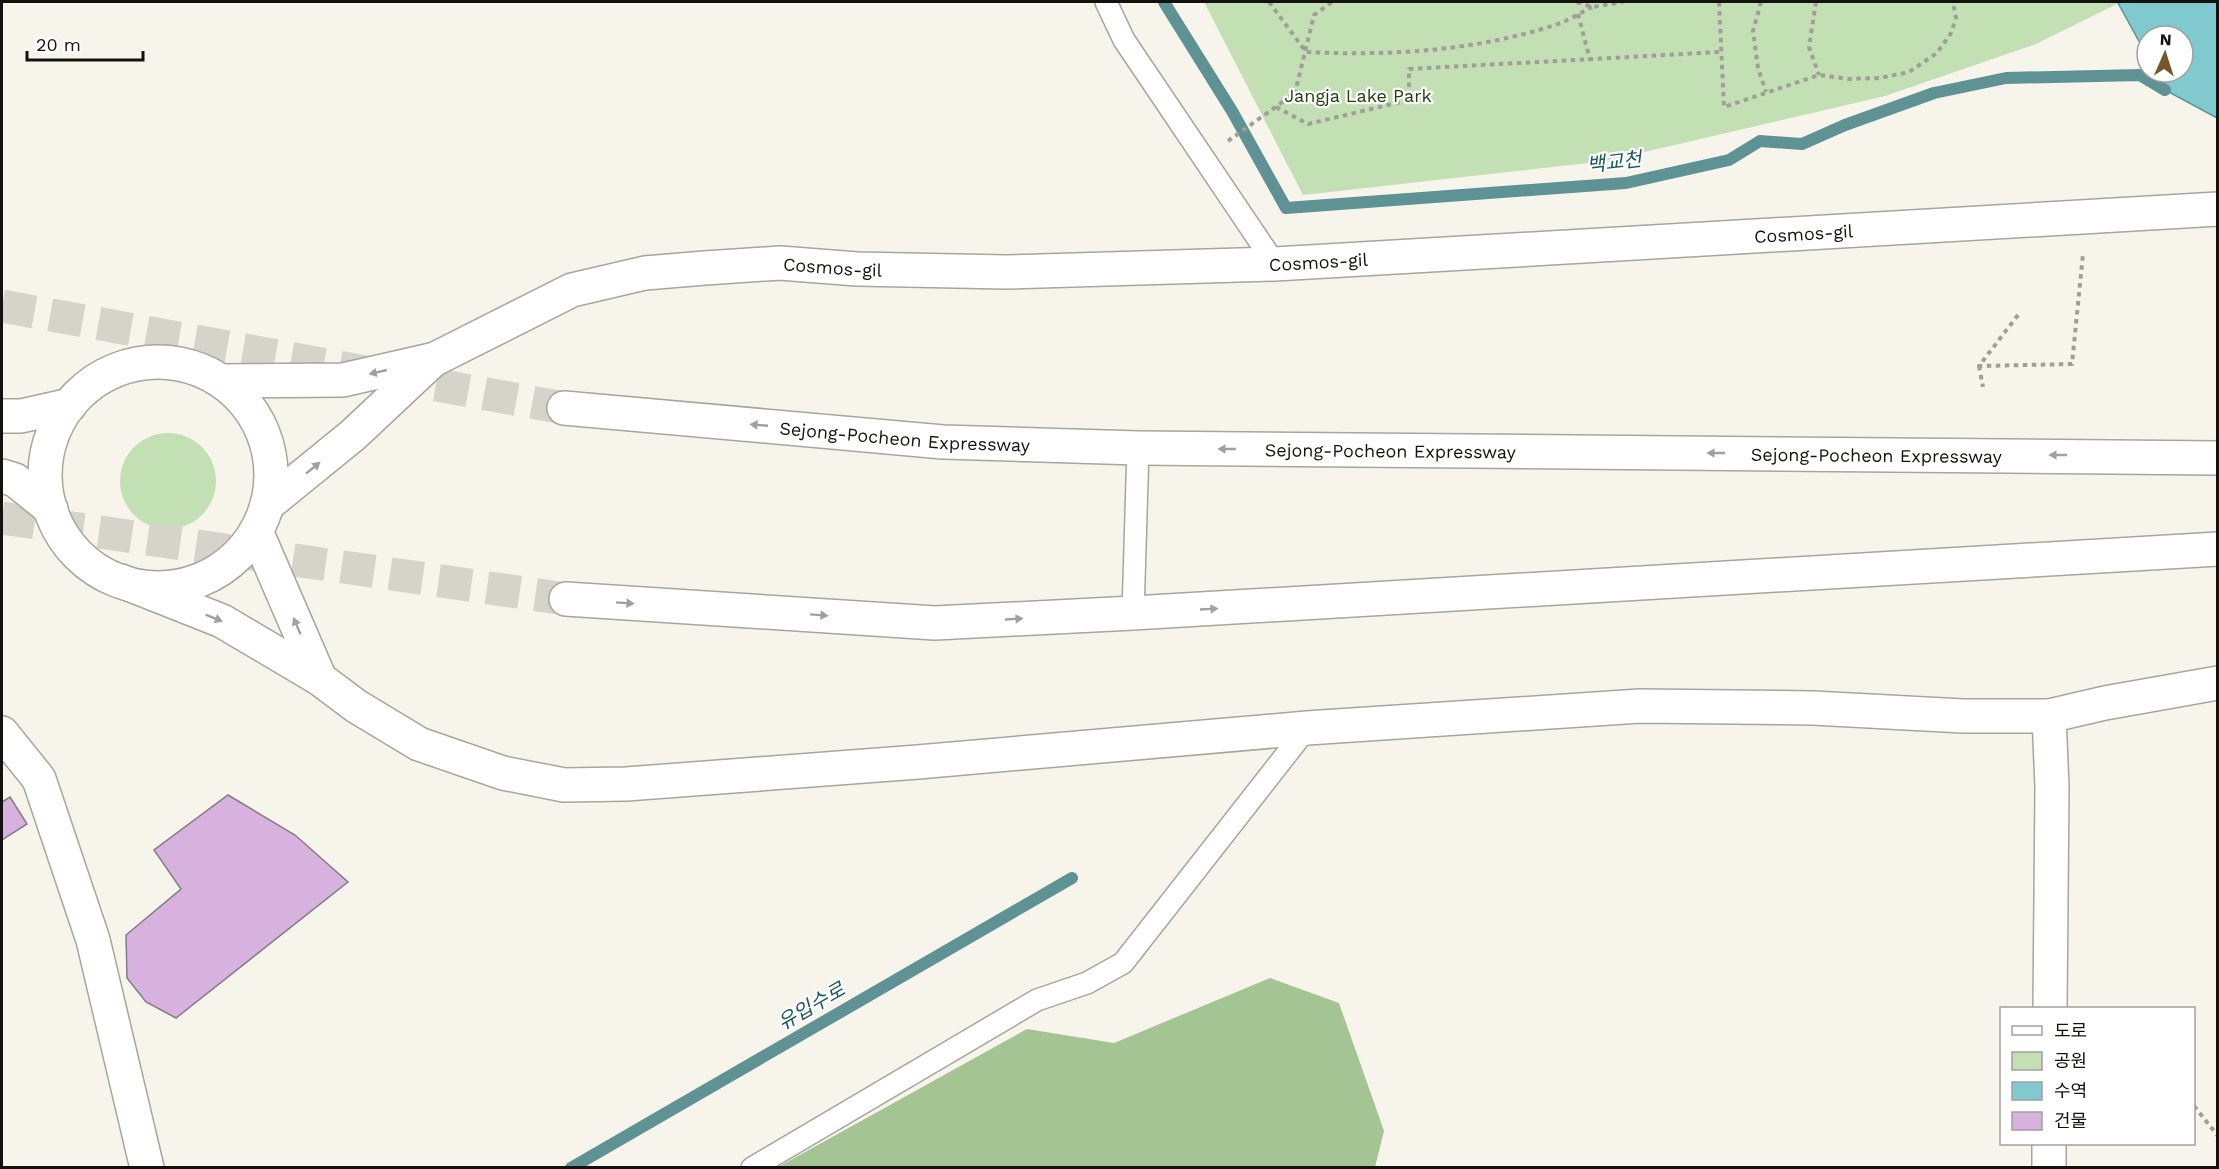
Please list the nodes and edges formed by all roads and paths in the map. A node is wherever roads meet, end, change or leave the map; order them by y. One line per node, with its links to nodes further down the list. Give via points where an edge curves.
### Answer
1 (1106, 2): 21 (lane, via 1124,40)
2 (1269, 2): 12 (path)
3 (1332, 2): 12 (path, via 1314,15)
4 (1577, 2): 10 (path)
5 (1623, 2): 10 (path)
6 (1719, 2): 13 (path)
7 (1761, 2): 16 (path, via 1753,31)
8 (1816, 2): 15 (path, via 1809,47)
9 (1953, 2): 15 (path, via 1956,18 1951,33 1937,53 1909,72 1859,79)
10 (1592, 7): 11 (path)
11 (1578, 13): 12 (path, via 1558,24 1517,36 1427,50); 14 (path)
12 (1306, 52): 17 (path, via 1295,93)
13 (1722, 52): 14 (path); 16 (path, via 1724,107)
14 (1590, 60): 17 (path, via 1409,69 1409,100 1308,124)
15 (1819, 75): 16 (path)
16 (1766, 92)
17 (1276, 106): 18 (path)
18 (1227, 141)
19 (2217, 208): 21 (main road, Cosmos-gil)
20 (2083, 249): 24 (path, via 2072,364)
21 (1275, 264): 23 (main road, Cosmos-gil, via 1006,273 780,263 645,273 572,290)
22 (2018, 315): 24 (path)
23 (435, 358): 25 (main road, one-way to 25, via 343,380); 36 (main road, one-way to 23)
24 (1980, 366): 26 (path)
25 (222, 381): 27 (main road, via 189,366 152,362 116,369 84,389); 36 (main road, via 249,406 267,440 272,478)
26 (1983, 387)
27 (70, 405): 29 (main road, via 21,416); 35 (main road, via 60,417 47,452 45,489)
28 (564, 408): 31 (main road, Sejong-Pocheon Expressway, one-way to 28, via 944,442)
29 (2, 416)
30 (2217, 445): 32 (main road)
31 (1138, 448): 32 (main road, Sejong-Pocheon Expressway, one-way to 31); 42 (lane)
32 (2116, 456): 33 (main road, Sejong-Pocheon Expressway)
33 (2217, 458)
34 (2, 476): 35 (main road, via 15,480)
35 (51, 509): 40 (main road, via 56,524 77,555 107,577)
36 (262, 518): 40 (main road, via 246,547 217,572 182,586 144,588); 43 (main road, one-way to 36)
37 (2217, 549): 38 (main road)
38 (2108, 555): 39 (main road); 42 (main road, one-way to 38)
39 (2217, 567)
40 (121, 580): 43 (main road, one-way to 43, via 222,621)
41 (566, 599): 42 (main road, one-way to 42, via 935,623)
42 (1133, 613)
43 (320, 680): 46 (main road, via 418,744 503,773 564,784 626,784)
44 (2217, 683): 45 (main road)
45 (2049, 716): 46 (main road, via 1640,706); 48 (main road)
46 (1306, 728): 53 (lane, via 1123,963 1087,983 1037,1000)
47 (2, 733): 52 (main road, via 39,779 90,929)
48 (2050, 1007)
49 (2195, 1108): 50 (path)
50 (2217, 1136)
51 (2049, 1145): 54 (main road)
52 (147, 1167)
53 (752, 1167)
54 (2049, 1167)

